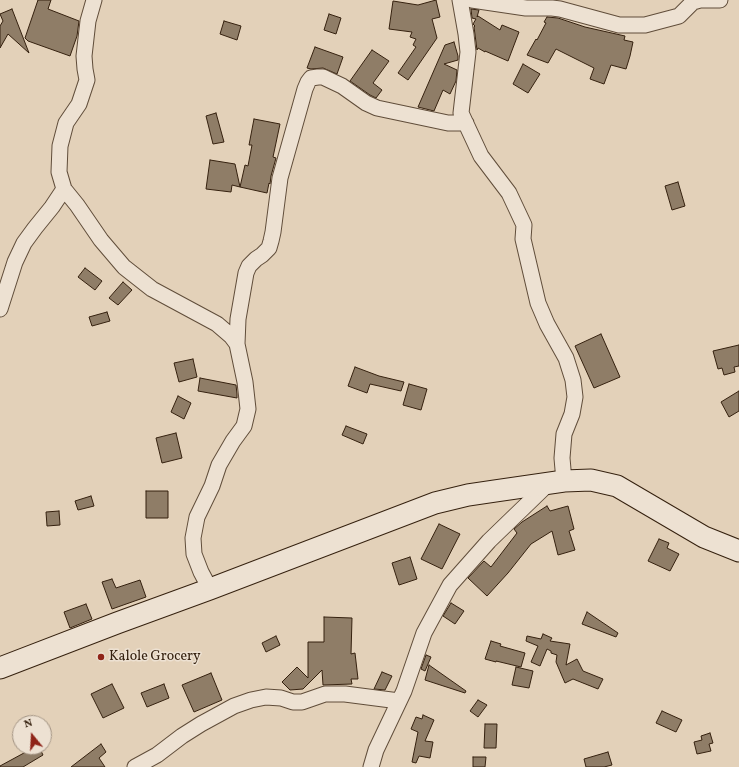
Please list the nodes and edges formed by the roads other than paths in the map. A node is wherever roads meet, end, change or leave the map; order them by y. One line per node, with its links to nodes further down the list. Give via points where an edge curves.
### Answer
1 (94, 0): 6 (street, via 88,22 84,56 87,80 79,104 66,123 60,146 59,172)
2 (460, 0): 5 (street, via 468,52 461,113)
3 (472, 0): 4 (street, via 526,8 560,9 619,25 645,25 679,16 693,2)
4 (720, 0)
5 (466, 123): 8 (street, via 448,123 377,108 342,86 323,78 311,78 280,178 271,241 246,273 238,319); 9 (street, via 481,156 509,193 524,225 523,239 538,303 566,358 573,380 575,397 564,434)
6 (64, 189): 7 (street, via 24,243); 8 (street, via 124,267 152,289 217,324)
7 (0, 309)
8 (237, 344): 11 (street, via 245,382 247,414 244,426 219,465 197,517 193,538 194,554)
9 (556, 482): 10 (street, via 591,480 617,486 704,537); 11 (street, via 468,495 436,503); 13 (street, via 489,541 450,585 424,633)
10 (739, 551)
11 (210, 589): 12 (street)
12 (0, 668)
13 (399, 702): 14 (street, via 345,694 325,694 302,702 266,697 251,700 201,724); 15 (street, via 376,750)
14 (135, 767)
15 (371, 767)

